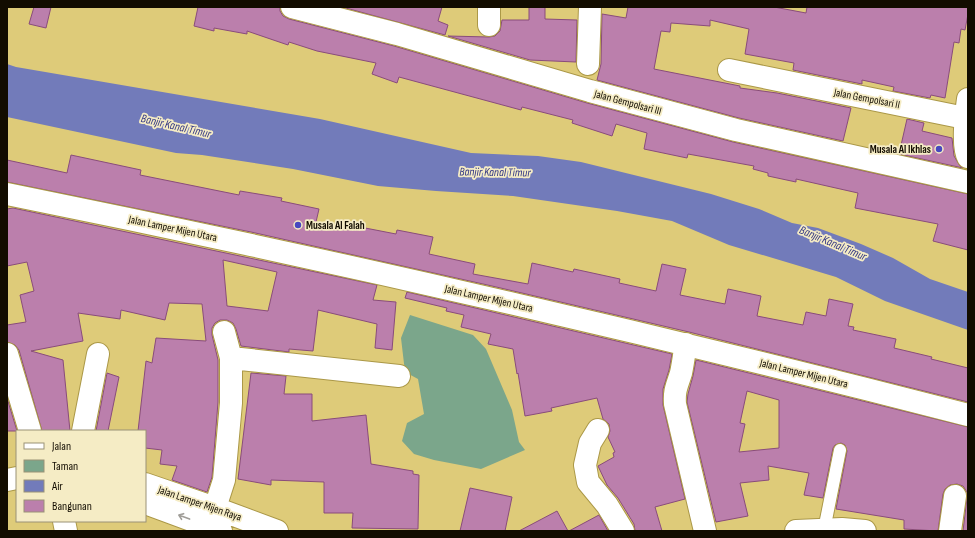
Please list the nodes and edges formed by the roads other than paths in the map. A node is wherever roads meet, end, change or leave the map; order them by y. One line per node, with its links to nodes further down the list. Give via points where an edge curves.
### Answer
1 (292, 7): 7 (street, Jalan Gempolsari III, via 397,34 590,92 736,130)
2 (590, 7): 3 (street)
3 (588, 64)
4 (729, 70): 5 (street, Jalan Gempolsari II)
5 (967, 108): 6 (street, Jalan Gempolsari II)
6 (968, 157)
7 (968, 182)
8 (7, 194): 10 (street, Jalan Lamper Mijen Utara, via 180,229)
9 (224, 332): 13 (street)
10 (686, 344): 15 (street, Jalan Lamper Mijen Utara); 28 (street, via 674,394 675,404)
11 (7, 354): 16 (street)
12 (98, 354): 17 (street)
13 (231, 358): 14 (street); 23 (street, via 231,403 224,480)
14 (399, 376)
15 (968, 415)
16 (30, 430)
17 (82, 430)
18 (598, 430): 27 (street, via 590,443 585,465 588,482 607,505)
19 (840, 450): 24 (lane)
20 (146, 484): 23 (street, Jalan Lamper Mijen Raya)
21 (955, 496): 31 (street)
22 (146, 503): 25 (street, one-way to 22)
23 (215, 508): 26 (street, Jalan Lamper Mijen Raya)
24 (824, 530): 29 (street); 30 (street)
25 (221, 531)
26 (277, 531)
27 (622, 531)
28 (705, 531)
29 (796, 531)
30 (865, 531)
31 (950, 531)

